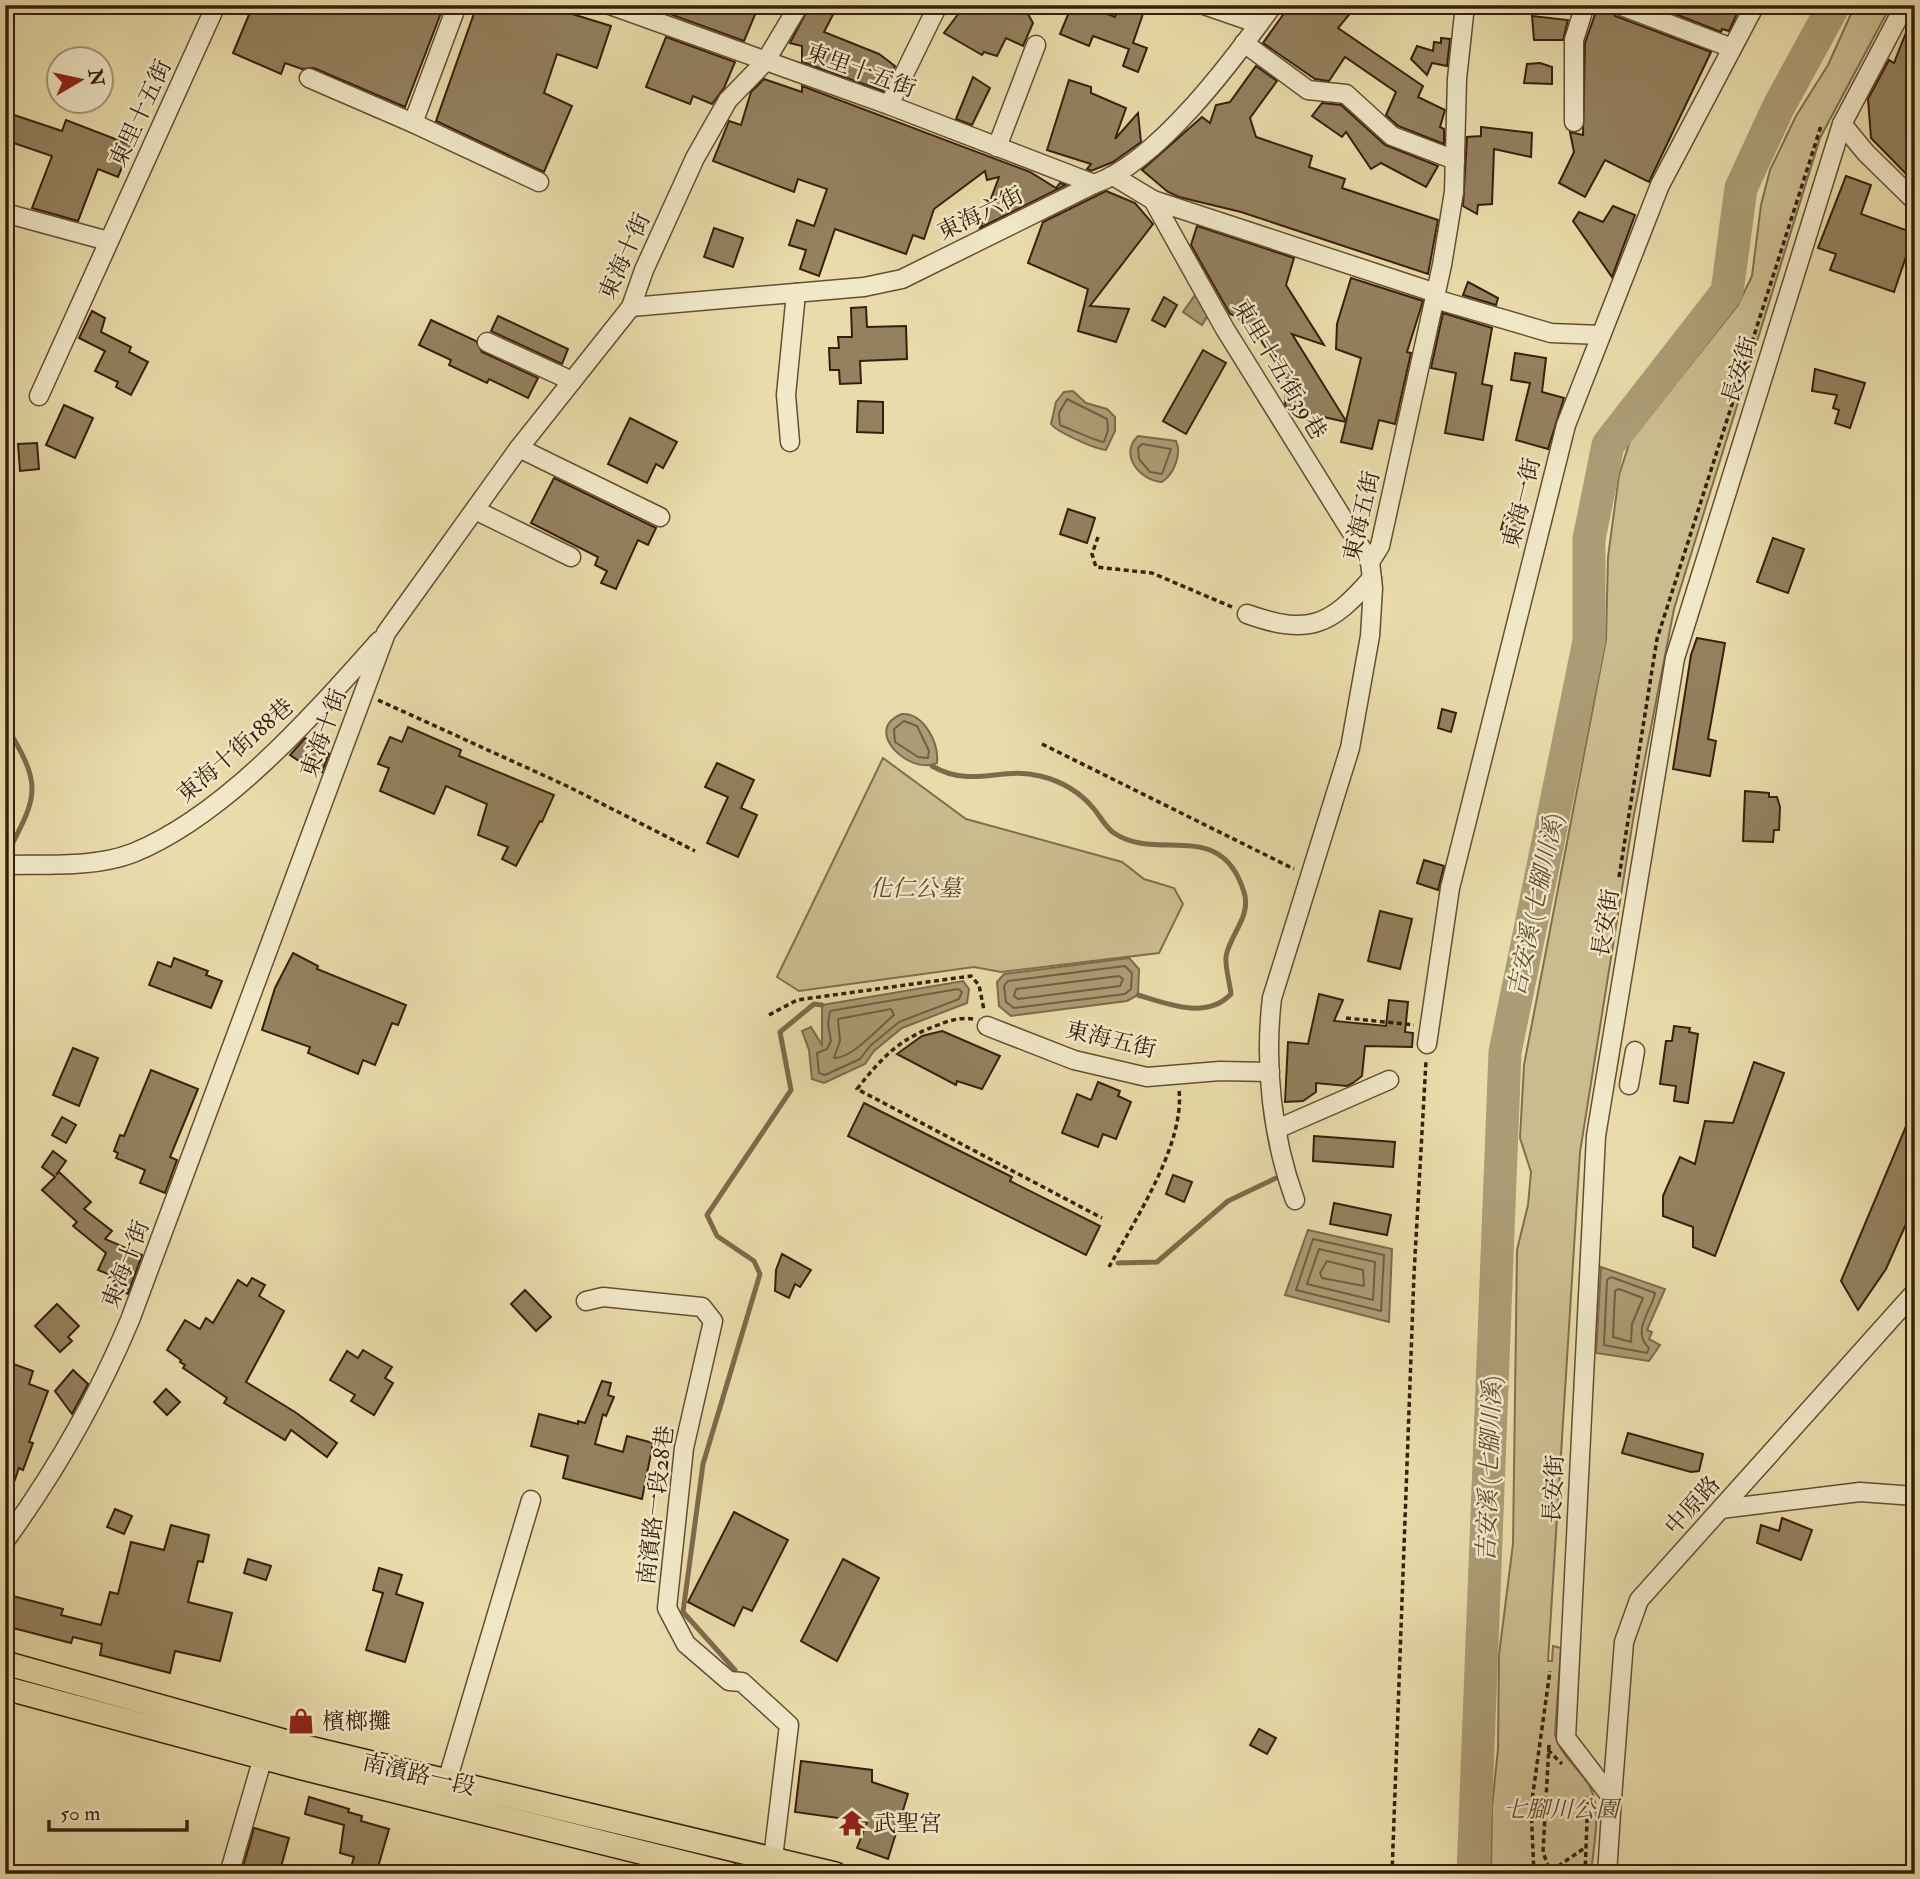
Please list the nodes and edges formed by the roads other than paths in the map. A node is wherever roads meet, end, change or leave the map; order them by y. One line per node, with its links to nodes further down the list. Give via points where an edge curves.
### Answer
1 (216, 5): 32 (street, 東里十五街)
2 (457, 5): 22 (street)
3 (610, 5): 13 (street, 東里十五街)
4 (799, 5): 18 (street, 東海十街)
5 (938, 5): 20 (street)
6 (1204, 5): 14 (street)
7 (1273, 5): 14 (street, 東海六街)
8 (1465, 5): 25 (street, 東海五街)
9 (1585, 5): 21 (street, via 1574,40)
10 (1619, 5): 17 (street)
11 (1755, 5): 17 (street, 東海一街)
12 (1905, 5): 23 (street, 長安街)
13 (653, 12): 18 (street, 東里十五街)
14 (1259, 24): 15 (street, 東海六街)
15 (1244, 43): 25 (street, via 1308,90 1346,94 1392,136); 26 (street, 東海六街, via 1185,116)
16 (1036, 45): 24 (street)
17 (1732, 48): 36 (street, 東海一街, via 1660,185)
18 (765, 62): 20 (street, 東里十五街); 35 (street, 東海十街, via 728,100 695,158)
19 (309, 78): 22 (street)
20 (889, 105): 24 (street, 東里十五街)
21 (1574, 122)
22 (412, 123): 27 (street)
23 (1842, 124): 30 (street); 67 (street, 長安街, via 1675,658 1595,1136 1566,1738)
24 (997, 147): 28 (street, 東里十五街)
25 (1455, 160): 34 (street, 東海五街, via 1454,192)
26 (1115, 177): 28 (street, 東海六街); 29 (street)
27 (538, 182)
28 (1094, 184): 33 (street, 東海六街, via 902,279)
29 (1153, 200): 34 (street); 45 (street, 東里十五街39巷)
30 (1915, 201)
31 (5, 214): 32 (street)
32 (108, 240): 39 (street, 東里十五街)
33 (796, 293): 35 (street, 東海六街); 40 (street, via 786,396)
34 (1435, 296): 36 (street, via 1551,333); 45 (street, 東海五街, via 1380,547)
35 (631, 307): 38 (street, 東海十街)
36 (1601, 335): 50 (street, 東海一街, via 1566,425 1485,743 1451,888)
37 (486, 342): 38 (street)
38 (572, 381): 41 (street, 東海十街)
39 (39, 396)
40 (790, 442)
41 (519, 448): 42 (street, 東海十街); 43 (street)
42 (475, 510): 44 (street); 47 (street, 東海十街)
43 (660, 517)
44 (571, 557)
45 (1371, 570): 46 (street, via 1338,612 1322,622 1282,625); 52 (street, 東海五街, via 1370,636 1350,748 1272,998)
46 (1247, 614)
47 (386, 633): 48 (street, 東海十街188巷, via 317,710 224,797 182,828 132,853 106,860); 62 (street, 東海十街, via 110,1367 41,1492)
48 (5, 865)
49 (988, 1026): 52 (street, 東海五街, via 1074,1060 1147,1077)
50 (1427, 1044)
51 (1635, 1051): 54 (street)
52 (1270, 1072): 55 (street, 東海五街)
53 (1389, 1080): 55 (street)
54 (1629, 1085)
55 (1277, 1129): 56 (street, 東海五街, via 1282,1166)
56 (1294, 1200)
57 (1915, 1292): 61 (street, 中原路)
58 (586, 1301): 68 (street, 南濱路一段28巷, via 603,1297 702,1307 713,1321 684,1448 667,1608 686,1644 729,1681 742,1682 789,1725)
59 (1915, 1496): 61 (street, via 1860,1492)
60 (531, 1500): 66 (street)
61 (1721, 1509): 67 (street, 中原路, via 1639,1600 1625,1642)
62 (5, 1541)
63 (5, 1663): 65 (main road, 南濱路一段)
64 (5, 1688): 65 (main road, 南濱路一段)
65 (266, 1747): 66 (main road, 南濱路一段); 69 (street); 70 (main road, 南濱路一段)
66 (447, 1781): 68 (main road, 南濱路一段)
67 (1612, 1798): 72 (street)
68 (777, 1866): 71 (main road, 南濱路一段)
69 (229, 1874)
70 (729, 1874)
71 (835, 1874)
72 (1607, 1874)

